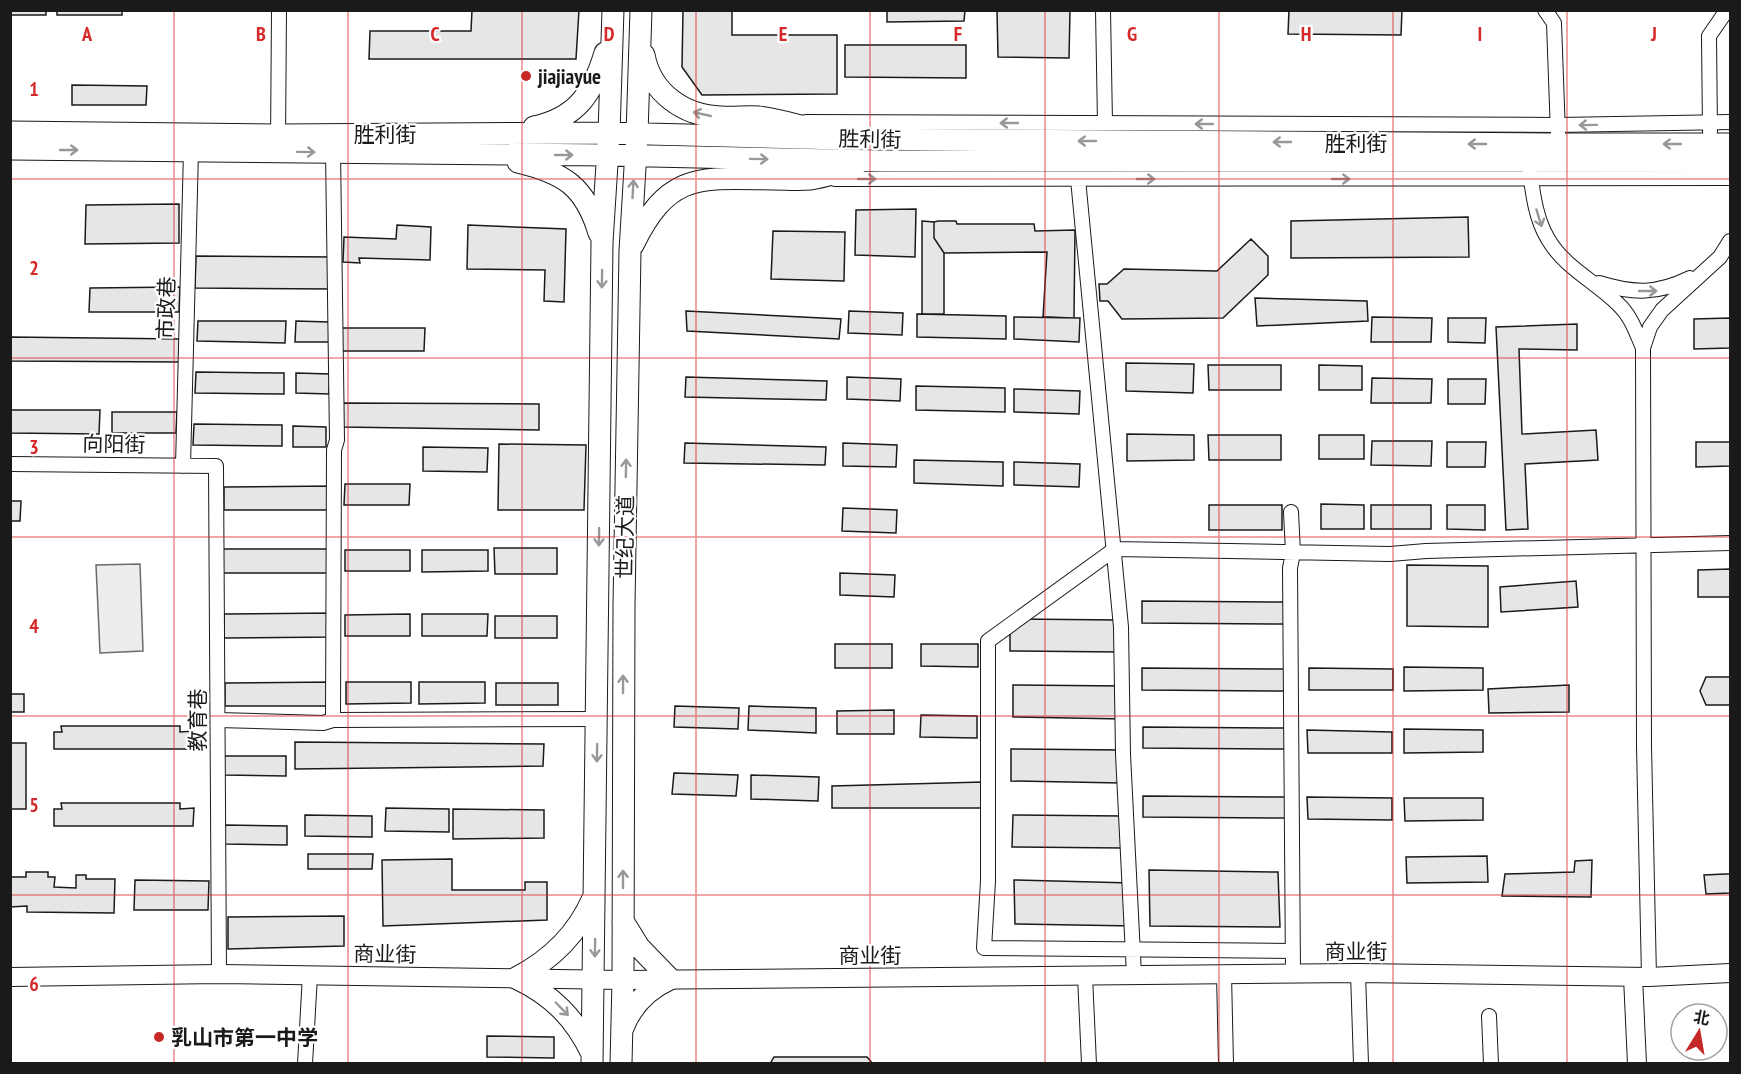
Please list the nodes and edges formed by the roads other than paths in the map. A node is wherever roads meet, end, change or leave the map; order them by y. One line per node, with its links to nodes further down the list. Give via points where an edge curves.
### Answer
1 (279, 10): 15 (street)
2 (641, 10): 7 (main road, 世纪大道)
3 (1103, 10): 10 (street)
4 (1545, 10): 17 (street, via 1554,23)
5 (1727, 10): 21 (street, via 1709,36)
6 (613, 20): 12 (main road, 世纪大道); 16 (main road, via 591,89 567,116)
7 (640, 35): 8 (main road, one-way to 7, via 719,117 683,108 659,90 645,60); 13 (main road, 世纪大道)
8 (788, 122): 10 (street, one-way to 8); 14 (main road)
9 (1731, 122): 17 (street, one-way to 17)
10 (1105, 123): 17 (street, one-way to 10)
11 (10, 132): 15 (main road, 胜利街)
12 (609, 133): 13 (main road, 胜利街); 16 (main road, 胜利街); 22 (main road, 世纪大道)
13 (637, 134): 14 (main road, 胜利街); 23 (main road, 世纪大道)
14 (841, 139): 17 (main road, 胜利街, one-way to 14)
15 (278, 143): 16 (main road, 胜利街); 19 (main road, 胜利街); 20 (main road, 胜利街, one-way to 20)
16 (479, 144): 20 (main road, 胜利街); 22 (main road, 胜利街, one-way to 22); 30 (main road, via 546,170 576,187 594,217)
17 (1558, 144): 21 (main road, 胜利街); 25 (main road, 胜利街)
18 (10, 149): 19 (main road, 胜利街, one-way to 19)
19 (191, 151): 36 (street, 市政巷)
20 (333, 152): 45 (street, via 337,440)
21 (1721, 152)
22 (607, 155): 23 (main road, 胜利街); 30 (main road, 世纪大道)
23 (634, 156): 24 (main road, 胜利街, one-way to 24); 31 (main road, 世纪大道, one-way to 23)
24 (882, 161): 25 (main road, 胜利街); 27 (main road)
25 (1530, 170): 26 (street); 28 (street, one-way to 25); 33 (street, one-way to 33, via 1533,197 1548,240)
26 (1731, 178)
27 (809, 179): 28 (street, one-way to 28); 31 (main road, via 693,181 677,188 651,214)
28 (1078, 179): 41 (street)
29 (1731, 241): 32 (street)
30 (602, 242): 43 (main road, 世纪大道, one-way to 43)
31 (630, 251): 47 (main road, 世纪大道, one-way to 31)
32 (1705, 272): 33 (street, one-way to 32, via 1633,291 1659,291); 34 (street, via 1662,310 1650,327)
33 (1591, 281): 34 (street, via 1620,306)
34 (1643, 348): 40 (street)
35 (10, 464): 36 (street, 向阳街)
36 (183, 466): 37 (street, 向阳街)
37 (216, 466): 44 (street, 教育巷)
38 (1291, 512): 42 (street)
39 (1731, 543): 40 (street)
40 (1644, 545): 42 (street); 58 (street)
41 (1115, 549): 42 (street); 48 (street, via 988,641 988,881 984,948); 55 (street)
42 (1293, 554): 48 (street)
43 (597, 719): 45 (street); 46 (main road, 世纪大道, one-way to 46)
44 (218, 720): 45 (street); 51 (street, 教育巷)
45 (333, 720)
46 (596, 892): 59 (main road, via 569,938 544,962); 64 (main road, 世纪大道, one-way to 64)
47 (623, 920): 60 (main road, via 639,947); 61 (main road, 世纪大道)
48 (1293, 951): 53 (street)
49 (1358, 973): 53 (street, 商业街); 58 (street, 商业街); 69 (street)
50 (1731, 973): 58 (street, 商业街)
51 (219, 974): 54 (street, 商业街); 57 (street, 商业街)
52 (1224, 974): 53 (street, 商业街); 55 (street, 商业街); 68 (street)
53 (1293, 974)
54 (310, 975): 59 (street, 商业街); 65 (street)
55 (1134, 975): 56 (street, 商业街)
56 (1085, 976): 60 (street, 商业街); 67 (street)
57 (10, 977)
58 (1641, 977): 71 (street)
59 (516, 978): 61 (street, 商业街); 64 (main road, one-way to 64, via 543,992 566,1012)
60 (670, 979): 61 (street, 商业街); 63 (main road, via 638,1002)
61 (623, 980): 63 (main road, 世纪大道)
62 (1489, 1016): 70 (street)
63 (622, 1032): 66 (main road, 世纪大道)
64 (592, 1059)
65 (305, 1064)
66 (621, 1064)
67 (1089, 1064)
68 (1226, 1064)
69 (1361, 1064)
70 (1491, 1064)
71 (1637, 1064)

